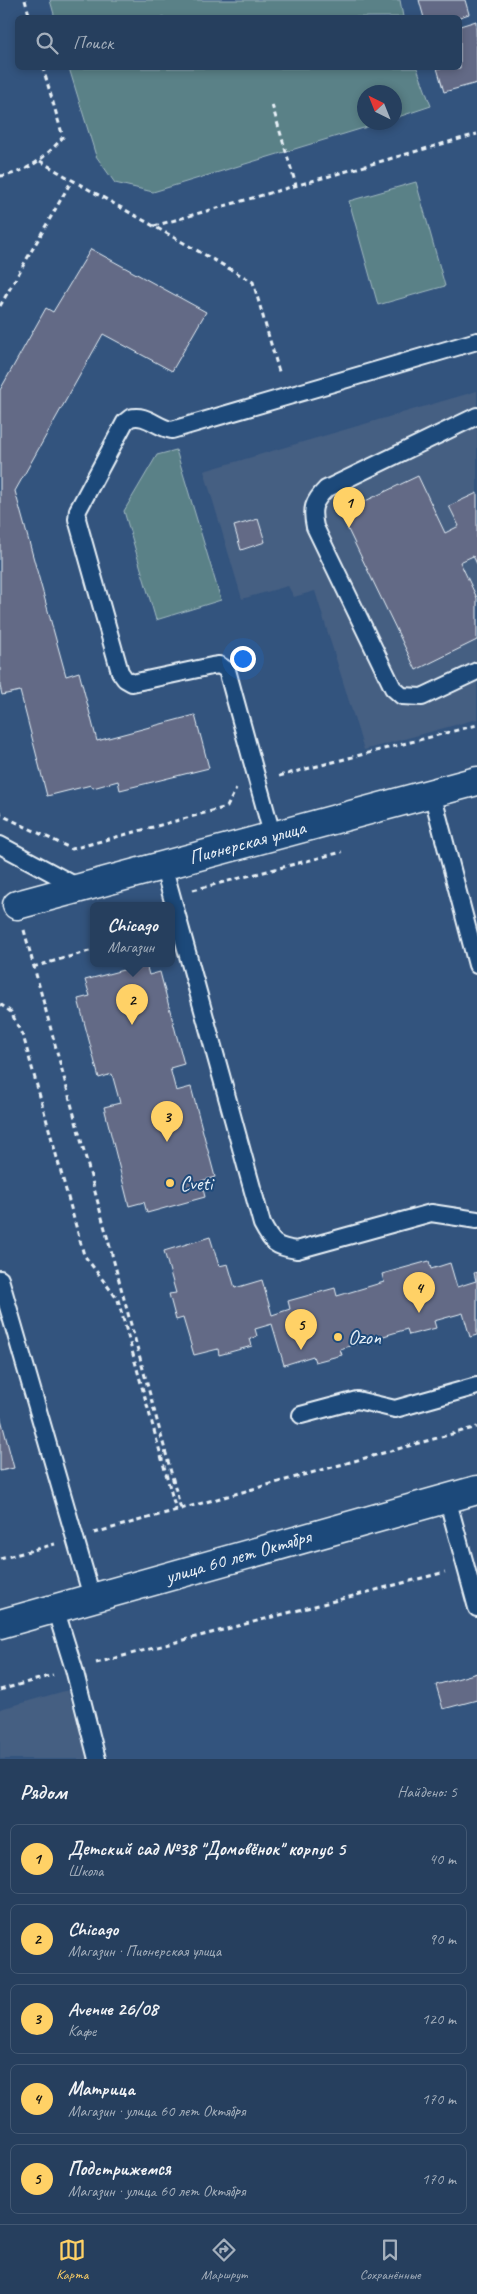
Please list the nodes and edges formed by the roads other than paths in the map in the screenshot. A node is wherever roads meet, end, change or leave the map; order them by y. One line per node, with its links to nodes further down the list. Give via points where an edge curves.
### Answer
1 (477, 341): 6 (lane, via 172,430 143,417 130,418 78,510 77,519 120,672 132,684 212,666 219,665 227,670)
2 (477, 416): 3 (lane, via 326,490 314,500 312,513 314,527 393,688 402,696 422,697)
3 (477, 671)
4 (477, 780): 5 (main road, Пионерская улица)
5 (432, 792): 6 (main road, Пионерская улица); 13 (lane)
6 (272, 834): 8 (main road, Пионерская улица)
7 (0, 845): 9 (lane)
8 (163, 865): 9 (main road, Пионерская улица); 10 (lane)
9 (80, 888): 11 (main road, Пионерская улица)
10 (173, 902)
11 (17, 905)
12 (175, 910): 14 (lane, via 262,1224 270,1239 279,1247 297,1250 431,1213)
13 (477, 965)
14 (477, 1220)
15 (0, 1279): 20 (lane)
16 (477, 1386): 17 (lane, via 394,1408 357,1400)
17 (301, 1415)
18 (477, 1490): 19 (main road, улица 60 лет Октября)
19 (447, 1498): 20 (main road, улица 60 лет Октября); 22 (lane)
20 (92, 1597): 21 (main road, улица 60 лет Октября)
21 (55, 1608): 23 (main road, улица 60 лет Октября); 24 (lane)
22 (477, 1608)
23 (0, 1624)
24 (97, 1759)

